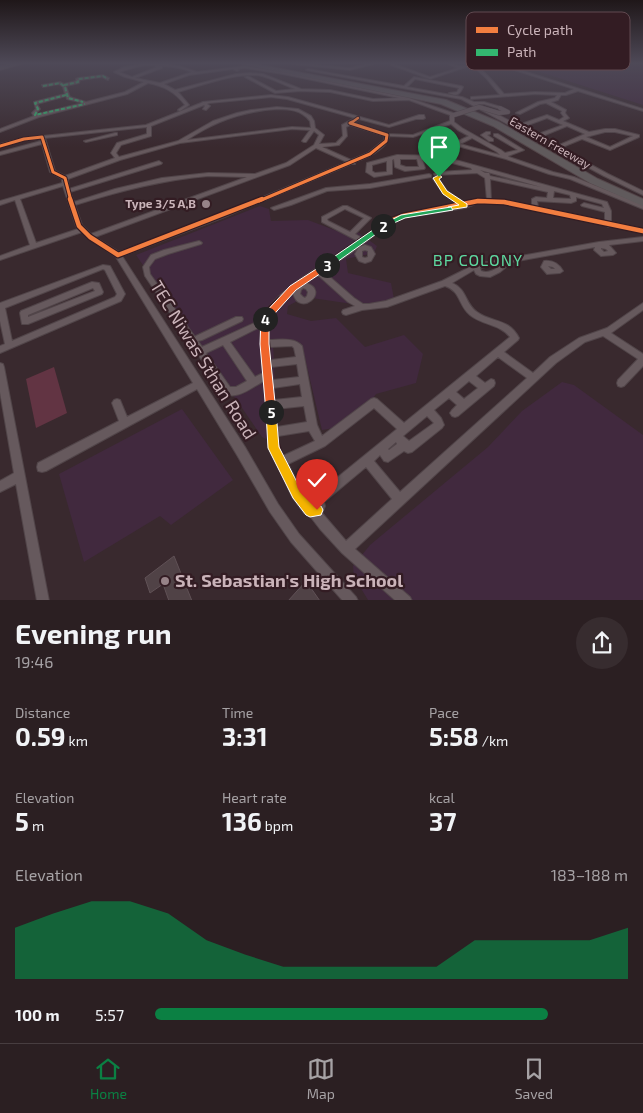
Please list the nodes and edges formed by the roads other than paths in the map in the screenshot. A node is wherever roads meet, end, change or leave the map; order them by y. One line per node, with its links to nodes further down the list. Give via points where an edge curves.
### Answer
1 (65, 91): 20 (street)
2 (130, 91): 27 (street)
3 (177, 91): 53 (street, via 186,107 147,124 22,135)
4 (273, 91): 5 (street)
5 (288, 91)
6 (330, 91): 22 (street, via 373,100)
7 (353, 91): 21 (street)
8 (381, 91): 89 (highway, Eastern Freeway, via 443,102 496,124 594,181)
9 (408, 91): 83 (highway, Eastern Freeway, via 457,103 497,120 586,171)
10 (429, 91): 24 (street)
11 (436, 91): 17 (street)
12 (443, 91): 13 (street)
13 (459, 91)
14 (498, 91): 19 (street)
15 (572, 91): 18 (street)
16 (586, 91): 29 (street)
17 (448, 94)
18 (559, 94): 19 (street); 25 (street, via 557,99)
19 (502, 95): 24 (street)
20 (66, 96): 27 (street); 32 (street, via 35,103 38,109 34,113)
21 (386, 96): 22 (street); 23 (street)
22 (409, 98): 31 (street)
23 (374, 99)
24 (474, 100): 31 (street, bridge, via 508,112 498,113 479,107); 58 (street)
25 (547, 102): 30 (street); 35 (street, via 564,110 562,113 567,118)
26 (203, 103): 28 (street, via 208,107); 34 (street, via 281,97); 40 (street)
27 (85, 104): 32 (street)
28 (206, 109)
29 (643, 110)
30 (518, 113)
31 (453, 115): 36 (street)
32 (37, 116): 43 (street)
33 (418, 117): 34 (street, via 392,126)
34 (358, 118): 37 (street)
35 (559, 121): 38 (street, via 547,116); 39 (street)
36 (452, 122): 47 (street, via 413,136); 49 (street)
37 (350, 123): 47 (street); 57 (street, via 344,126 346,136 340,142)
38 (526, 124)
39 (566, 124): 45 (street); 46 (street)
40 (149, 126): 41 (street); 64 (street, via 149,135 116,148 113,153)
41 (129, 129): 51 (street); 54 (street)
42 (312, 129): 52 (street); 55 (street, via 292,128); 55 (street, via 312,121 303,112 285,108 256,109 215,121); 57 (street, via 322,135)
43 (0, 131)
44 (488, 133): 59 (street, via 483,135)
45 (543, 134)
46 (589, 134): 50 (street); 50 (street, via 612,129 637,136 610,149)
47 (387, 135): 67 (street, via 379,148)
48 (496, 135): 59 (street, via 522,150)
49 (472, 136): 61 (street); 61 (street, via 456,144)
50 (582, 137): 58 (street)
51 (43, 140): 56 (street, via 24,139); 60 (street); 77 (street, via 53,172)
52 (304, 141)
53 (0, 142)
54 (86, 142)
55 (180, 142): 64 (street)
56 (0, 146)
57 (316, 146): 67 (street); 74 (street, via 288,164)
58 (557, 148): 80 (street)
59 (512, 153): 61 (street)
60 (0, 154)
61 (506, 156): 89 (street)
62 (397, 157): 63 (street); 65 (street); 69 (street, via 397,166 401,168)
63 (420, 157): 68 (street); 69 (street)
64 (118, 159): 77 (street)
65 (389, 159): 72 (street, via 369,164); 72 (street, via 390,173)
66 (159, 163): 77 (street)
67 (353, 163): 104 (street)
68 (467, 164): 70 (street); 71 (street)
69 (422, 168): 73 (street)
70 (487, 169): 75 (street); 76 (street)
71 (477, 171): 73 (street); 75 (street)
72 (371, 174): 78 (street, via 366,178)
73 (434, 175): 78 (street); 90 (street, via 445,192)
74 (257, 176): 87 (street, via 225,173 180,177 108,192); 98 (street)
75 (487, 178): 76 (street); 84 (street)
76 (504, 178): 79 (street)
77 (66, 184): 82 (street); 87 (street)
78 (376, 185): 91 (street, via 325,190 293,204)
79 (551, 189): 85 (street); 93 (street, via 605,203)
80 (643, 193)
81 (573, 195): 85 (street, via 574,200 571,201)
82 (17, 198): 86 (street); 102 (street)
83 (643, 198)
84 (489, 199): 90 (street); 92 (street)
85 (550, 199): 92 (street, via 534,200)
86 (0, 203)
87 (72, 204): 95 (street)
88 (584, 205): 93 (street)
89 (643, 205)
90 (464, 206): 101 (street, via 396,218)
91 (274, 208)
92 (534, 209): 94 (street)
93 (608, 211): 94 (street)
94 (608, 225): 96 (street)
95 (82, 230): 98 (street); 102 (street)
96 (643, 231)
97 (350, 235): 97 (street, via 325,222 324,218 345,206 368,218); 101 (street)
98 (90, 237): 104 (street)
99 (643, 239): 105 (street)
100 (198, 243): 129 (street, via 153,257 146,267 147,274)
101 (361, 243): 103 (street); 103 (street, via 373,252 372,257 364,259)
102 (34, 246): 106 (street)
103 (349, 251): 110 (street)
104 (118, 255): 141 (street, TEC Niwas Sthan Road)
105 (541, 256): 107 (street); 108 (street)
106 (0, 258)
107 (510, 261): 109 (street); 109 (street, via 486,276 478,272)
108 (548, 263)
109 (476, 266): 111 (street)
110 (318, 271): 117 (street); 121 (street, via 267,314)
111 (445, 282): 117 (street, via 387,304); 130 (street, via 459,289 475,314 514,334 513,341)
112 (55, 285): 113 (street); 114 (street); 120 (street, via 107,266 121,294 118,299)
113 (60, 298): 116 (street); 116 (street, via 94,284 99,291); 116 (street, via 24,313 25,322)
114 (0, 306): 127 (street)
115 (643, 306): 123 (street)
116 (63, 307): 120 (street)
117 (362, 307): 118 (street)
118 (346, 312)
119 (239, 319): 122 (street)
120 (68, 320): 127 (street)
121 (264, 322): 125 (street); 126 (street)
122 (222, 327): 124 (street); 125 (street)
123 (605, 333): 131 (street); 137 (street, via 568,348)
124 (199, 338)
125 (226, 339): 129 (street); 139 (street)
126 (265, 344): 132 (street, via 296,344); 133 (street)
127 (9, 346): 128 (street)
128 (0, 350)
129 (200, 351): 139 (street, via 230,392)
130 (498, 353): 136 (street); 137 (street)
131 (643, 359): 140 (street)
132 (300, 360): 133 (street); 138 (street)
133 (266, 364): 135 (street)
134 (0, 367): 160 (street)
135 (267, 375): 139 (street); 142 (street)
136 (470, 376): 143 (street); 147 (street, via 487,386)
137 (533, 378): 162 (street)
138 (304, 380): 142 (street); 144 (street)
139 (253, 382)
140 (621, 383)
141 (199, 384): 150 (street); 166 (street, TEC Niwas Sthan Road, via 295,538)
142 (268, 384): 146 (street)
143 (450, 393): 147 (street); 148 (street)
144 (307, 401): 146 (street); 151 (street)
145 (117, 403): 150 (street)
146 (270, 405): 152 (street)
147 (464, 405): 149 (street)
148 (428, 410): 153 (street); 155 (street, via 439,425 410,448)
149 (455, 413)
150 (125, 423): 159 (street)
151 (312, 426): 152 (street); 154 (street)
152 (272, 432): 158 (street, via 274,448)
153 (400, 433): 154 (street, via 374,402); 155 (street); 156 (street)
154 (321, 443): 158 (street)
155 (404, 445): 156 (street, via 388,457)
156 (381, 449): 157 (street)
157 (367, 460): 162 (street); 163 (street)
158 (281, 462): 163 (street, via 297,494)
159 (42, 467)
160 (20, 476): 161 (street); 165 (street)
161 (0, 487)
162 (400, 500): 164 (street)
163 (313, 506): 164 (street, via 324,527)
164 (346, 549): 167 (street)
165 (43, 600)
166 (352, 600)
167 (406, 600)

